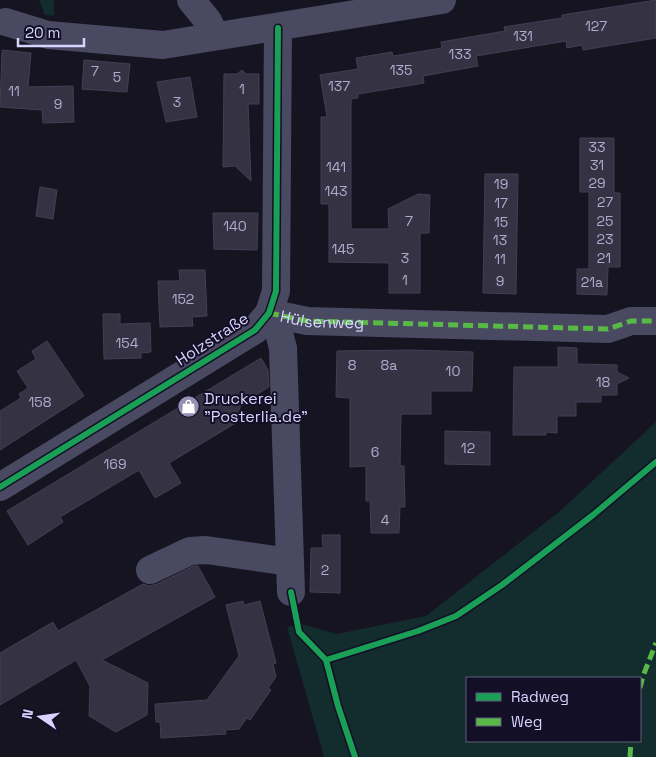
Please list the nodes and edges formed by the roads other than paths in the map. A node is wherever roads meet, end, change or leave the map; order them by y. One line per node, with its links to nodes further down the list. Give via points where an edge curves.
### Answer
1 (191, 0): 5 (street)
2 (442, 0): 4 (street)
3 (6, 22): 5 (street, via 48,35 163,45)
4 (278, 28): 5 (street); 6 (street, Holzstraße, via 276,291)
5 (215, 36)
6 (268, 313): 7 (street, Hülsenweg, via 307,321 599,329 631,321); 8 (street, Holzstraße, via 255,330); 9 (street, Hülsenweg, via 284,348)
7 (656, 321)
8 (0, 487)
9 (290, 562): 10 (street, via 206,550 190,551); 11 (street, Hülsenweg)
10 (150, 570)
11 (291, 592)

